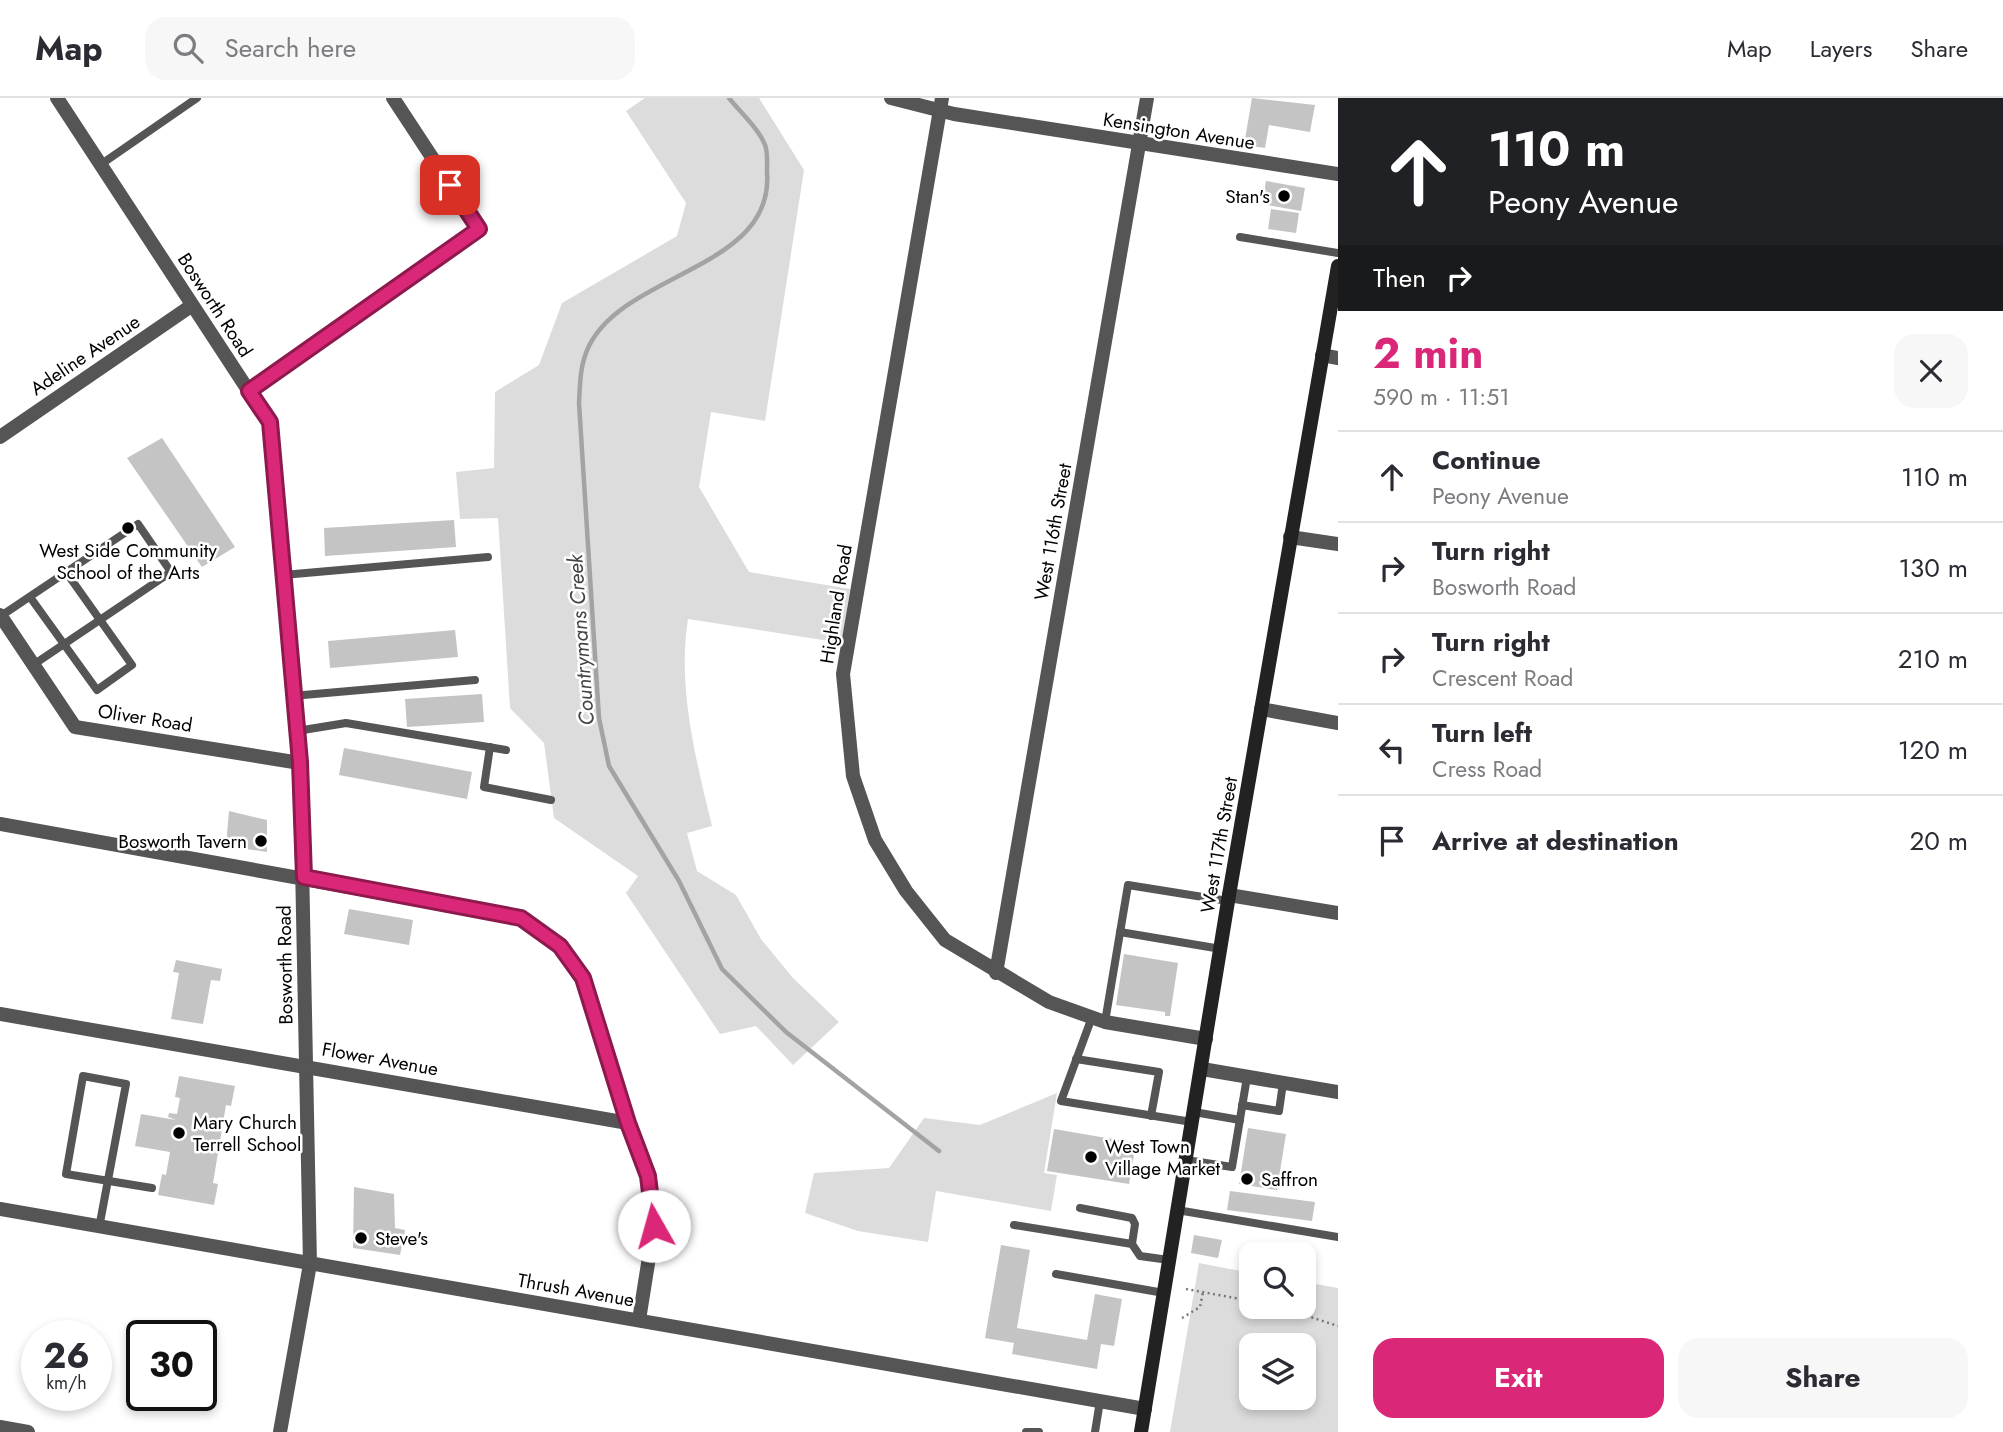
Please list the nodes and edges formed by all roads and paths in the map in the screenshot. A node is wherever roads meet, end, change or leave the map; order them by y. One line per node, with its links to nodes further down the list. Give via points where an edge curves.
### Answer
1 (57, 98): 8 (street, Bosworth Road)
2 (197, 98): 8 (lane)
3 (393, 98): 17 (street, via 479,229)
4 (891, 98): 6 (street, Kensington Avenue)
5 (1147, 98): 7 (street, West 116th Street)
6 (941, 105): 7 (street, Kensington Avenue); 44 (street, Highland Road, via 843,674 853,776 875,840 906,891 945,940)
7 (1139, 145): 9 (street, Kensington Avenue); 44 (street, West 116th Street)
8 (100, 165): 13 (street, Bosworth Road)
9 (1338, 174)
10 (1240, 237): 11 (lane)
11 (1338, 253)
12 (1338, 265): 14 (main road, West 117th Street)
13 (191, 306): 17 (street, Bosworth Road); 18 (street, Adeline Avenue)
14 (1333, 322): 15 (main road, West 117th Street)
15 (1322, 355): 16 (street); 19 (main road, West 117th Street)
16 (1338, 358)
17 (249, 391): 23 (street, Bosworth Road, via 270,422)
18 (0, 437)
19 (1290, 537): 20 (street); 31 (main road, West 117th Street)
20 (1338, 544)
21 (488, 557): 23 (lane)
22 (66, 572): 24 (lane); 26 (lane); 26 (lane, via 138,524 171,572)
23 (283, 575): 30 (street, Bosworth Road)
24 (30, 597): 25 (lane); 27 (lane)
25 (0, 615): 28 (street, Oliver Road)
26 (100, 620): 27 (lane); 27 (lane, via 132,665 97,690)
27 (64, 644): 28 (lane)
28 (33, 665): 36 (street, Oliver Road, via 75,727)
29 (475, 680): 30 (lane)
30 (292, 696): 33 (street, Bosworth Road)
31 (1261, 709): 32 (street); 40 (main road, West 117th Street)
32 (1338, 723)
33 (297, 730): 34 (lane, via 346,723); 36 (street, Bosworth Road)
34 (490, 747): 35 (lane); 37 (lane, via 484,787)
35 (506, 750)
36 (300, 762): 39 (street, Bosworth Road)
37 (551, 800)
38 (0, 824): 39 (street)
39 (304, 877): 49 (street, Bosworth Road); 58 (street, via 521,918 560,946 583,978)
40 (1229, 898): 41 (street); 42 (lane, via 1128,885); 43 (main road, West 117th Street)
41 (1338, 913)
42 (1119, 932): 43 (lane); 46 (lane)
43 (1221, 949): 47 (main road, West 117th Street)
44 (996, 973): 46 (street, Highland Road, via 1049,1002)
45 (0, 1014): 49 (street, Flower Avenue)
46 (1098, 1019): 47 (street, Highland Road); 48 (lane)
47 (1206, 1039): 50 (main road, West 117th Street)
48 (1076, 1059): 55 (lane, via 1159,1072); 55 (lane, via 1061,1101)
49 (306, 1065): 58 (street, Flower Avenue); 70 (street, Bosworth Road)
50 (1202, 1069): 51 (street); 56 (main road, West 117th Street)
51 (1247, 1077): 52 (street); 54 (lane)
52 (1283, 1083): 53 (street); 54 (lane, via 1279,1111)
53 (1338, 1092)
54 (1242, 1105): 57 (lane)
55 (1151, 1116): 56 (lane)
56 (1193, 1117): 57 (lane); 59 (main road, West 117th Street)
57 (1240, 1120): 59 (lane, via 1232,1167)
58 (628, 1123): 78 (street, via 648,1176 654,1226)
59 (1186, 1160): 64 (main road, West 117th Street)
60 (108, 1180): 60 (lane, via 126,1084 83,1076 66,1174); 61 (lane); 66 (lane)
61 (152, 1188)
62 (1080, 1208): 68 (lane, via 1132,1218)
63 (0, 1209): 66 (street, Thrush Avenue)
64 (1177, 1210): 67 (lane); 69 (main road, West 117th Street)
65 (1014, 1225): 68 (lane)
66 (99, 1228): 70 (street, Thrush Avenue)
67 (1338, 1237)
68 (1132, 1244): 69 (lane, via 1140,1256)
69 (1169, 1260): 74 (main road, West 117th Street)
70 (310, 1264): 78 (street, Thrush Avenue); 84 (street, Bosworth Road)
71 (1056, 1274): 74 (lane)
72 (1186, 1289): 73 (path)
73 (1203, 1292): 75 (path); 76 (path, via 1200,1307)
74 (1164, 1293): 81 (main road, West 117th Street)
75 (1239, 1299)
76 (1182, 1318)
77 (1316, 1319): 79 (path)
78 (639, 1320): 80 (street, Thrush Avenue)
79 (1338, 1326)
80 (1100, 1401): 81 (street, Thrush Avenue); 87 (lane)
81 (1145, 1409): 88 (main road, West 117th Street)
82 (0, 1427): 83 (street)
83 (28, 1432)
84 (280, 1432)
85 (1026, 1432): 86 (lane)
86 (1039, 1432)
87 (1095, 1432)
88 (1142, 1432)

